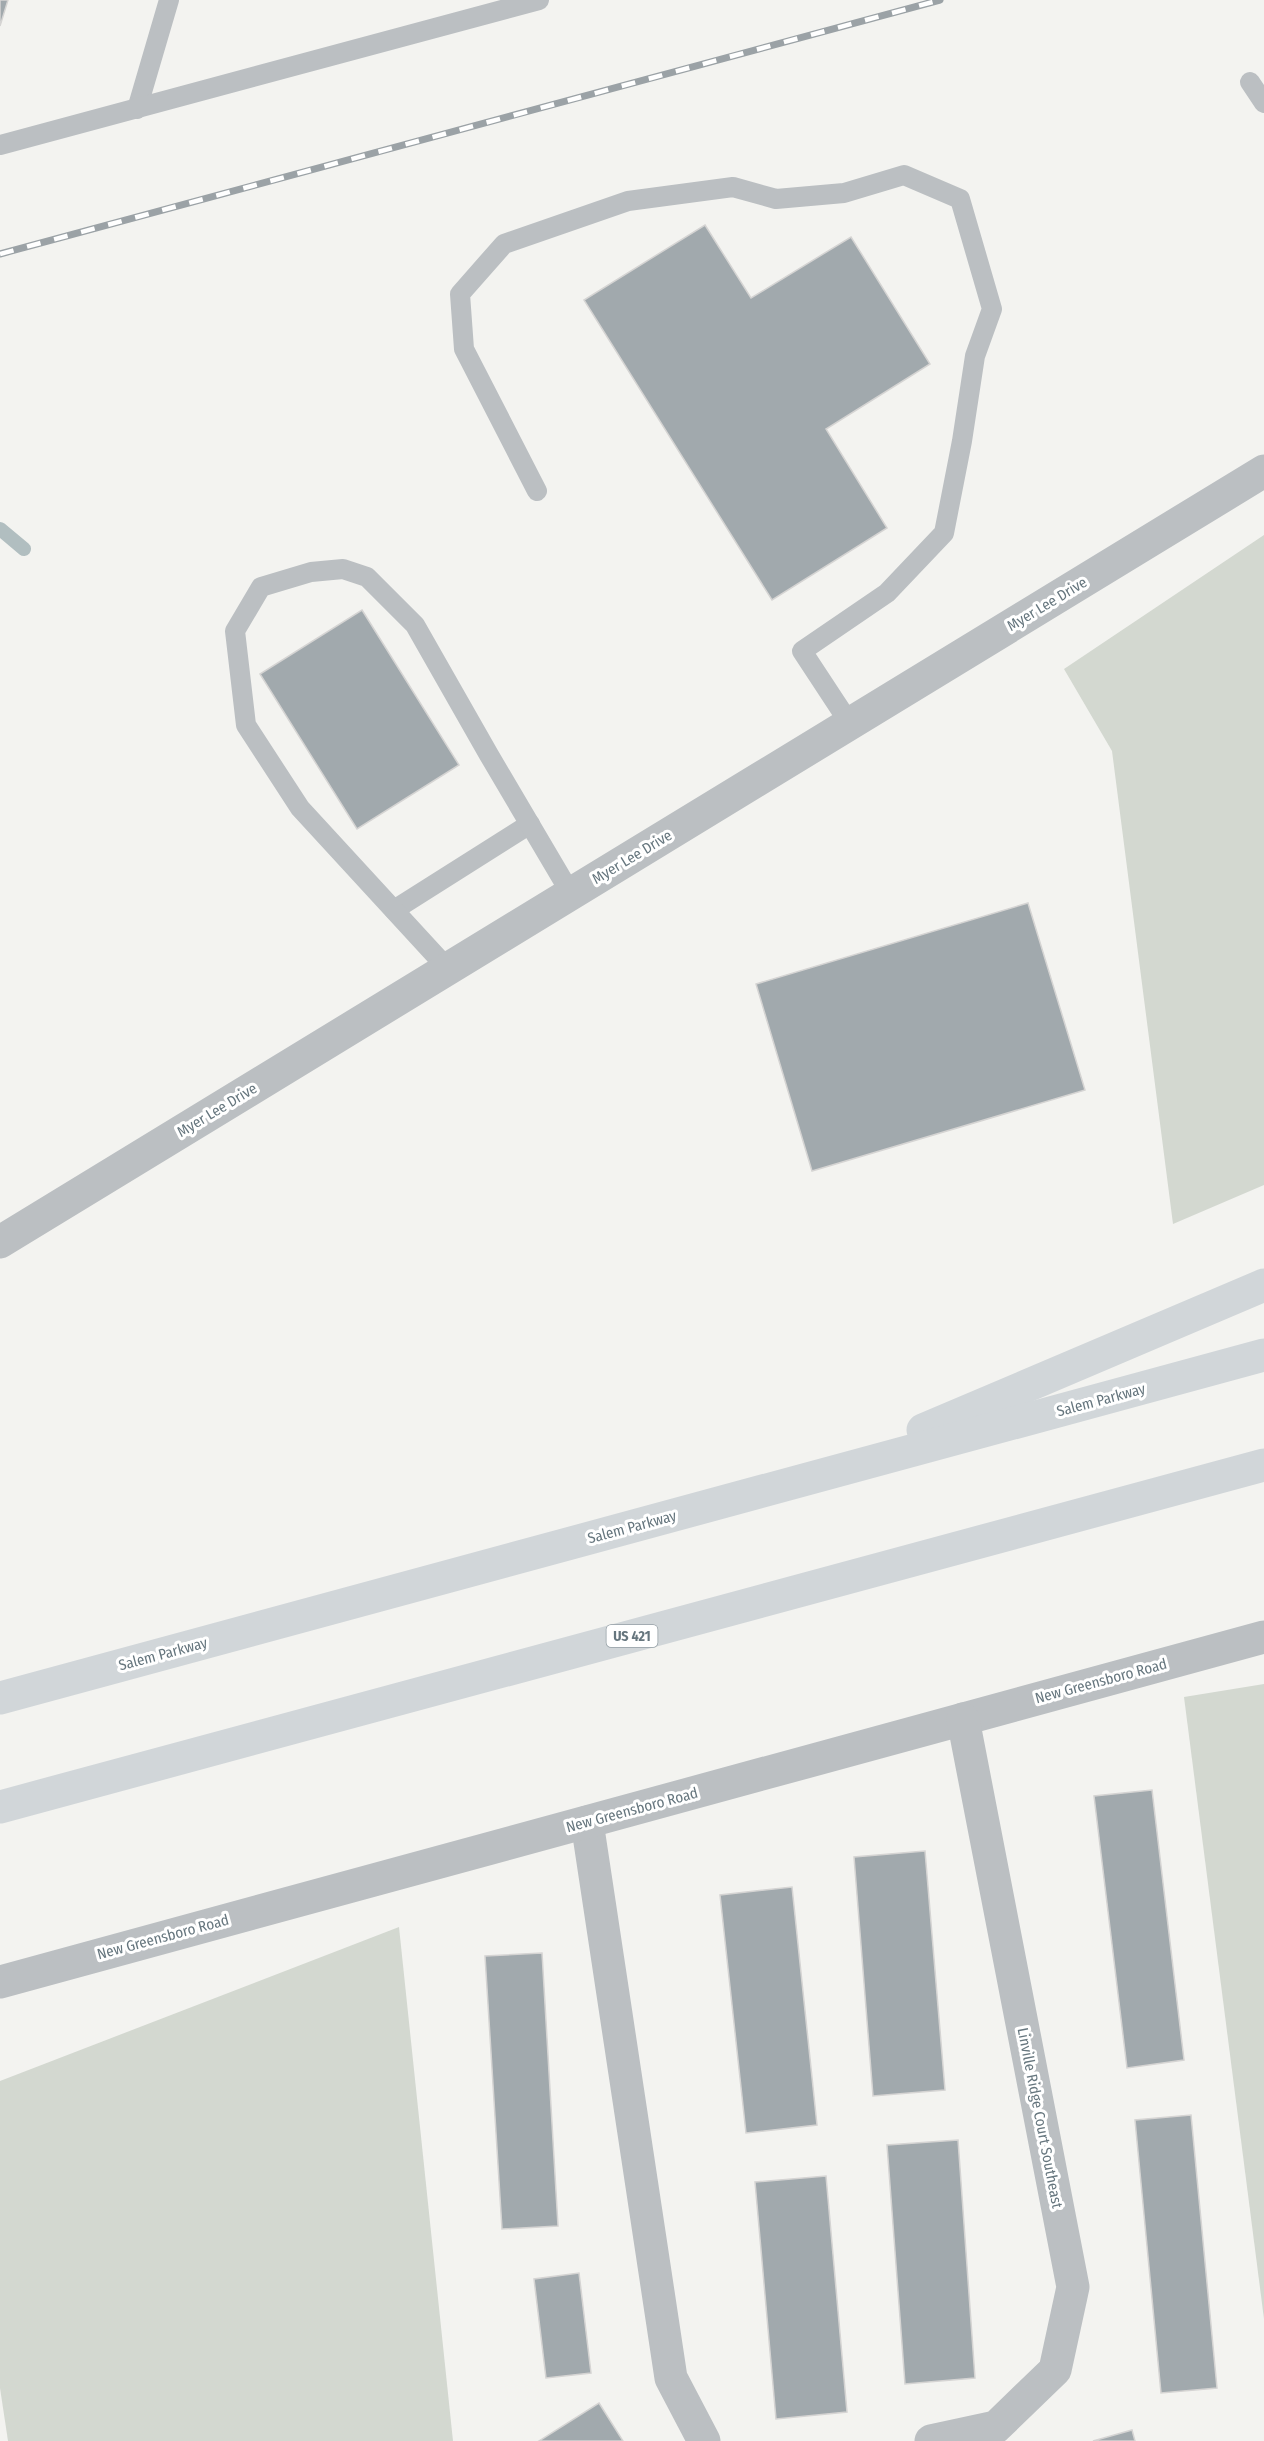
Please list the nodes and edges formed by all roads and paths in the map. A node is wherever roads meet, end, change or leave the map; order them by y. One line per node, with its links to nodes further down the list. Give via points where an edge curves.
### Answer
1 (169, 0): 5 (lane)
2 (539, 0): 5 (lane)
3 (1250, 82): 4 (lane)
4 (1264, 103)
5 (137, 109): 6 (lane)
6 (0, 145)
7 (1264, 471): 9 (street, Myer Lee Drive)
8 (537, 491): 9 (lane, via 464,349 460,294 504,243 628,201 733,188 776,199 844,193 904,175 960,199 992,309 975,356 944,533 887,593 802,651)
9 (850, 724): 11 (street, Myer Lee Drive)
10 (530, 824): 11 (lane); 12 (lane); 12 (lane, via 415,625 367,577 343,569 311,572 261,586 235,631 246,725 300,808)
11 (571, 894): 13 (street, Myer Lee Drive)
12 (394, 910): 13 (lane)
13 (448, 969): 14 (street, Myer Lee Drive)
14 (0, 1242)
15 (1264, 1285): 18 (highway)
16 (1264, 1355): 18 (highway, Salem Parkway)
17 (1264, 1465): 22 (highway, US 421)
18 (805, 1480): 20 (highway, Salem Parkway)
19 (1264, 1637): 21 (street, New Greensboro Road)
20 (0, 1698)
21 (963, 1719): 23 (street, New Greensboro Road); 26 (street, Linville Ridge Court Southeast, via 1073,2287 1055,2370 996,2427)
22 (0, 1807)
23 (587, 1822): 24 (street, New Greensboro Road); 25 (street, via 671,2378)
24 (0, 1982)
25 (705, 2441)
26 (931, 2441)

